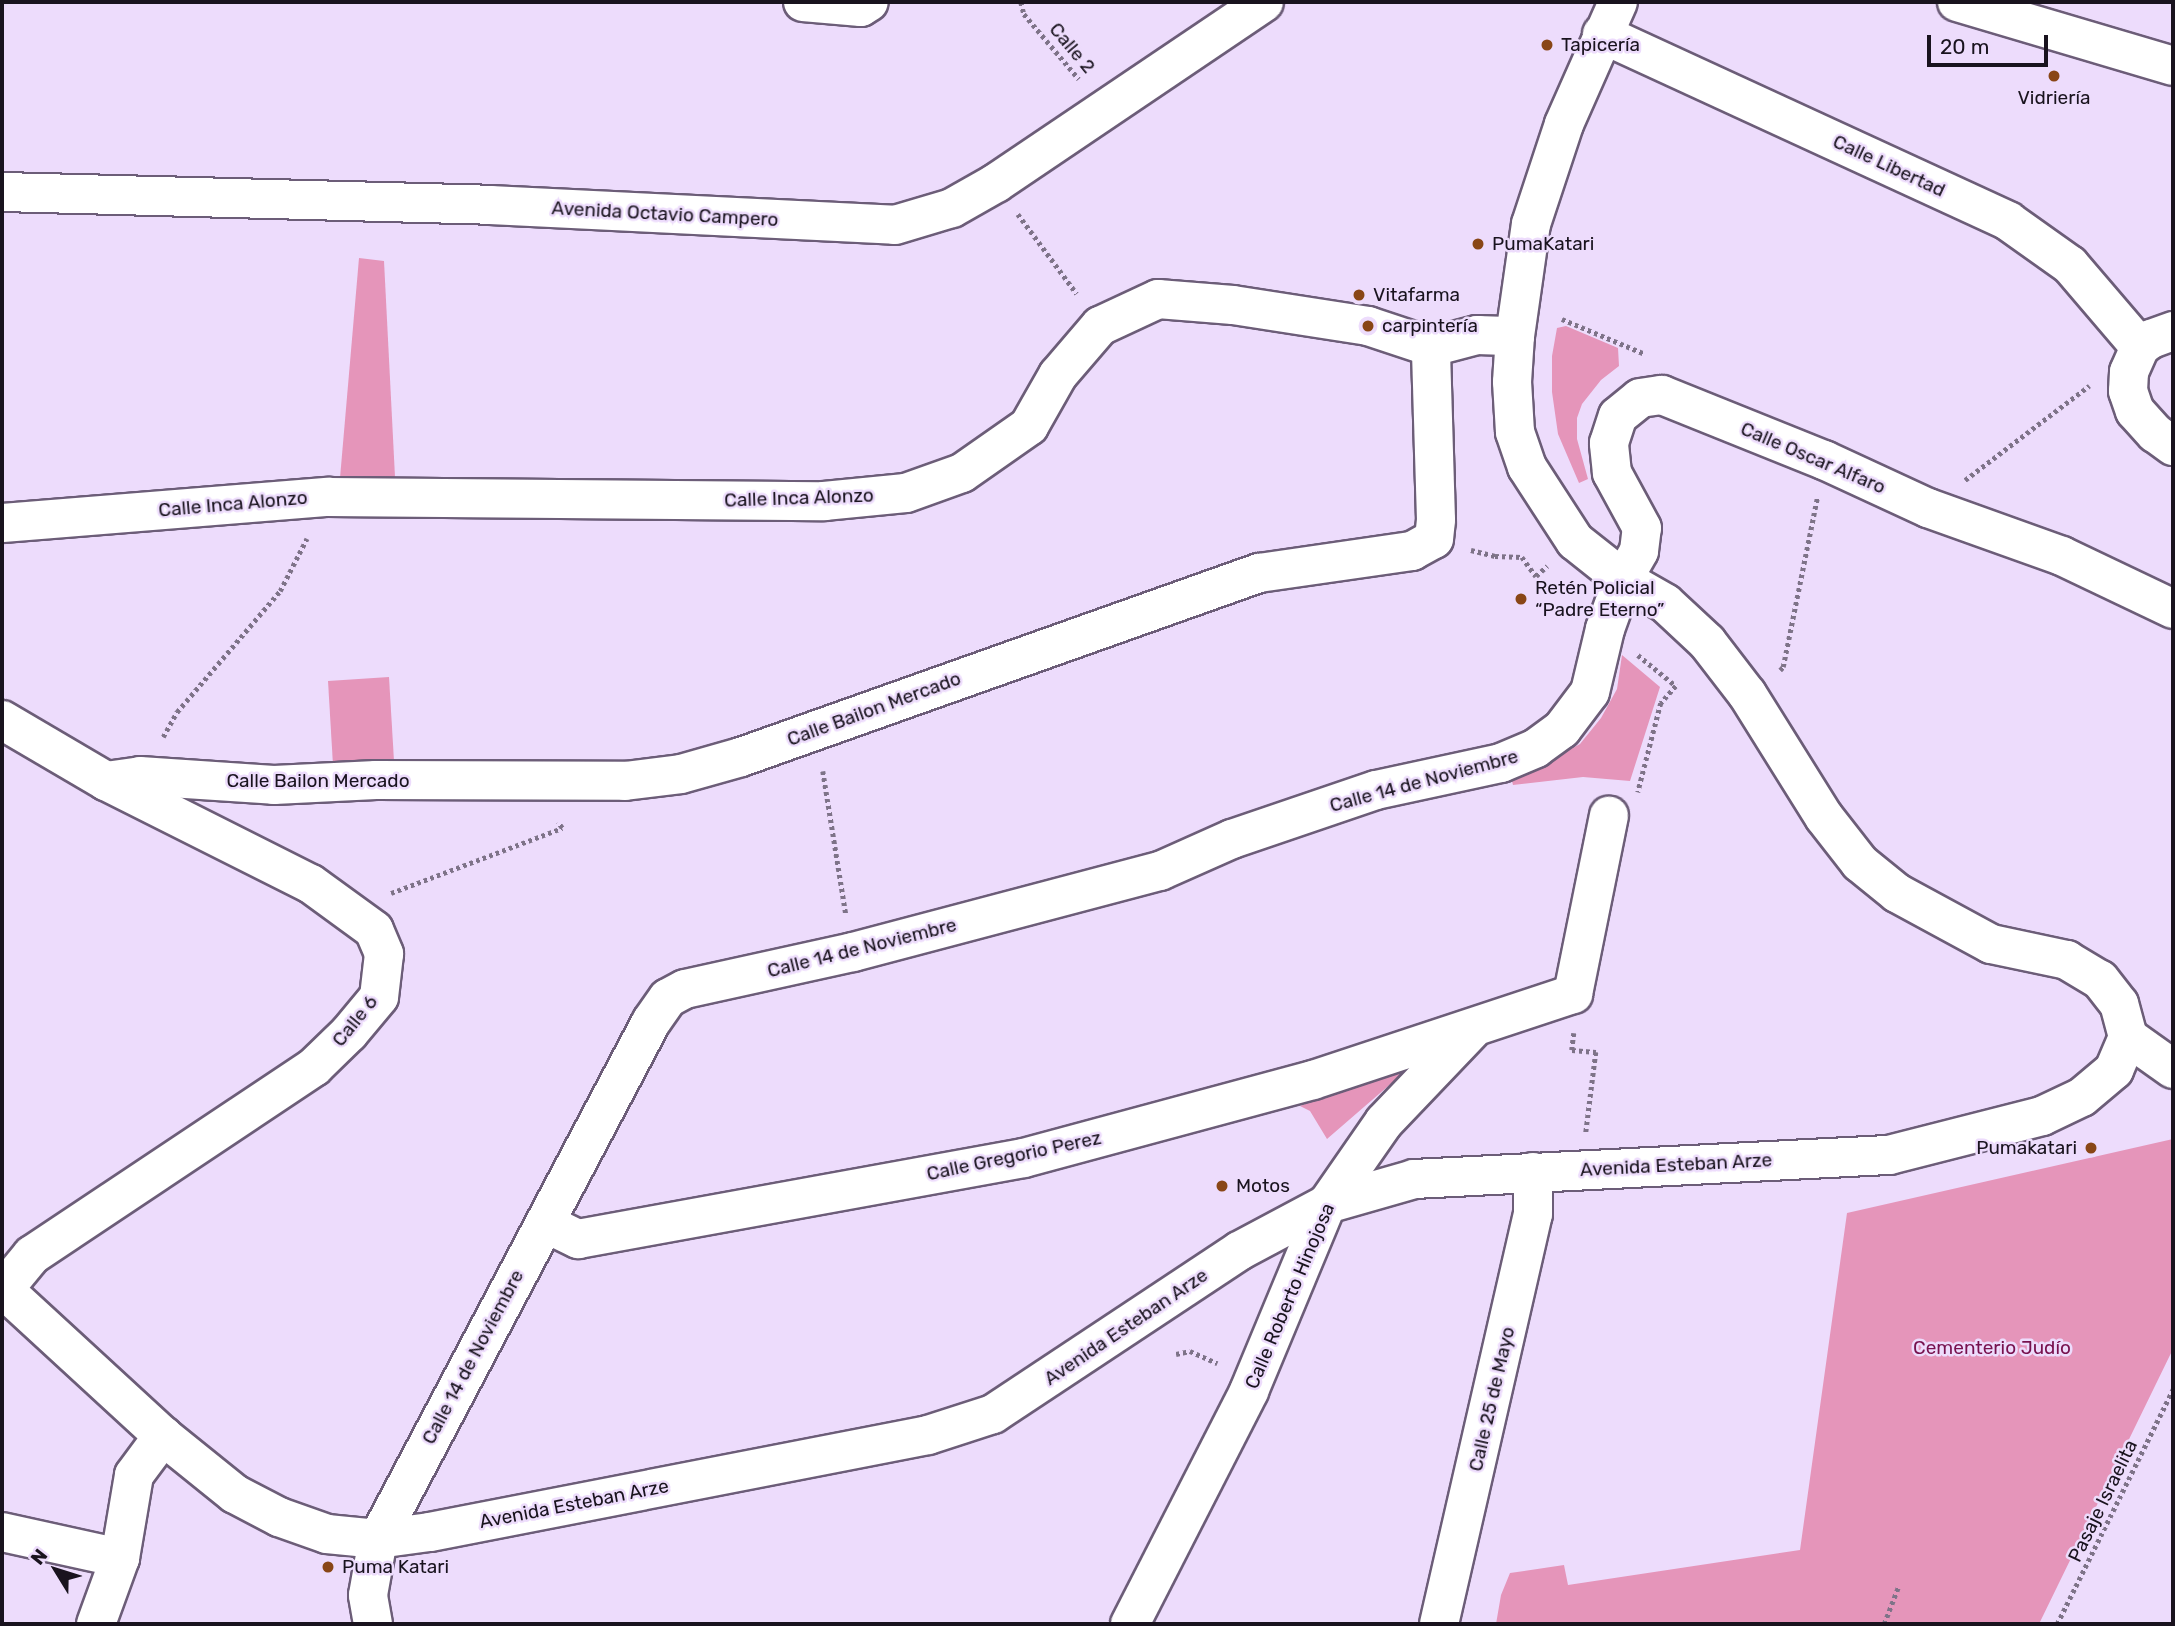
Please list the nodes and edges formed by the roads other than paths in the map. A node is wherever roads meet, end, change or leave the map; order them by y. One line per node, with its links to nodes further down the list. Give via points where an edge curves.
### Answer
1 (803, 2): 2 (street, via 861,7)
2 (869, 2)
3 (1264, 2): 7 (street, Avenida Octavio Campero, via 996,183 952,208 895,225 490,205)
4 (1957, 2): 6 (street)
5 (1610, 18): 9 (street, via 1564,124 1531,224); 11 (street, Calle Libertad, via 2008,221 2070,265)
6 (2173, 66)
7 (2, 192)
8 (2173, 331): 11 (street)
9 (1515, 337): 10 (street, via 1477,335); 14 (street, via 1515,432 1527,467 1575,541)
10 (1431, 347): 13 (street, Calle Inca Alonzo, via 1368,326 1233,305 1158,299 1100,326 1058,375 1029,426 962,473 906,493 824,500 328,497); 17 (street, Calle Bailon Mercado, via 1436,520 1434,539 1412,551 1259,573 741,757 681,774 625,781 376,780 274,785)
11 (2140, 348): 12 (street, via 2129,372 2128,391 2135,411)
12 (2173, 446)
13 (2, 523)
14 (1623, 579): 15 (street, Calle Oscar Alfaro, via 1639,551 1642,528 1612,473 1609,443 1618,416 1640,398 1662,395 1824,460 1928,508 2062,556); 20 (street, via 1665,603 1707,642 1860,863 1897,893 1991,944 2067,960 2100,980 2119,1004); 24 (street, Calle 14 de Noviembre, via 1590,692 1562,729 1536,748 1501,763 1376,790 1231,839 1160,871 853,952 685,989 668,998 650,1022)
15 (2173, 609)
16 (2, 720): 17 (street, Calle 6)
17 (123, 778): 25 (street, Calle 6, via 311,884 374,930 384,954 379,997 314,1067 32,1255)
18 (1622, 808): 19 (street, Calle Roberto Hinojosa, via 1573,994)
19 (1476, 1026): 23 (street, Calle Roberto Hinojosa, via 1384,1122); 24 (street, Calle Gregorio Perez, via 1313,1080 1024,1158 578,1239)
20 (2128, 1037): 21 (street); 22 (street, Avenida Esteban Arze, via 2114,1070 2082,1097 2042,1116 1889,1155)
21 (2173, 1069)
22 (1533, 1172): 23 (street, Avenida Esteban Arze, via 1414,1180); 33 (street, Calle 25 de Mayo, via 1533,1214)
23 (1327, 1204): 28 (street, Avenida Esteban Arze, via 1239,1251 993,1414 928,1435); 32 (street, Calle Roberto Hinojosa, via 1249,1391)
24 (545, 1223): 28 (street, Calle 14 de Noviembre)
25 (3, 1288): 26 (street, Avenida Esteban Arze)
26 (163, 1436): 28 (street, Avenida Esteban Arze, via 235,1494 279,1517 327,1534); 29 (street, via 134,1475)
27 (2, 1532): 29 (street)
28 (378, 1539): 31 (street, Calle 14 de Noviembre, via 368,1595)
29 (120, 1558): 30 (street)
30 (96, 1624)
31 (373, 1624)
32 (1130, 1624)
33 (1439, 1624)

